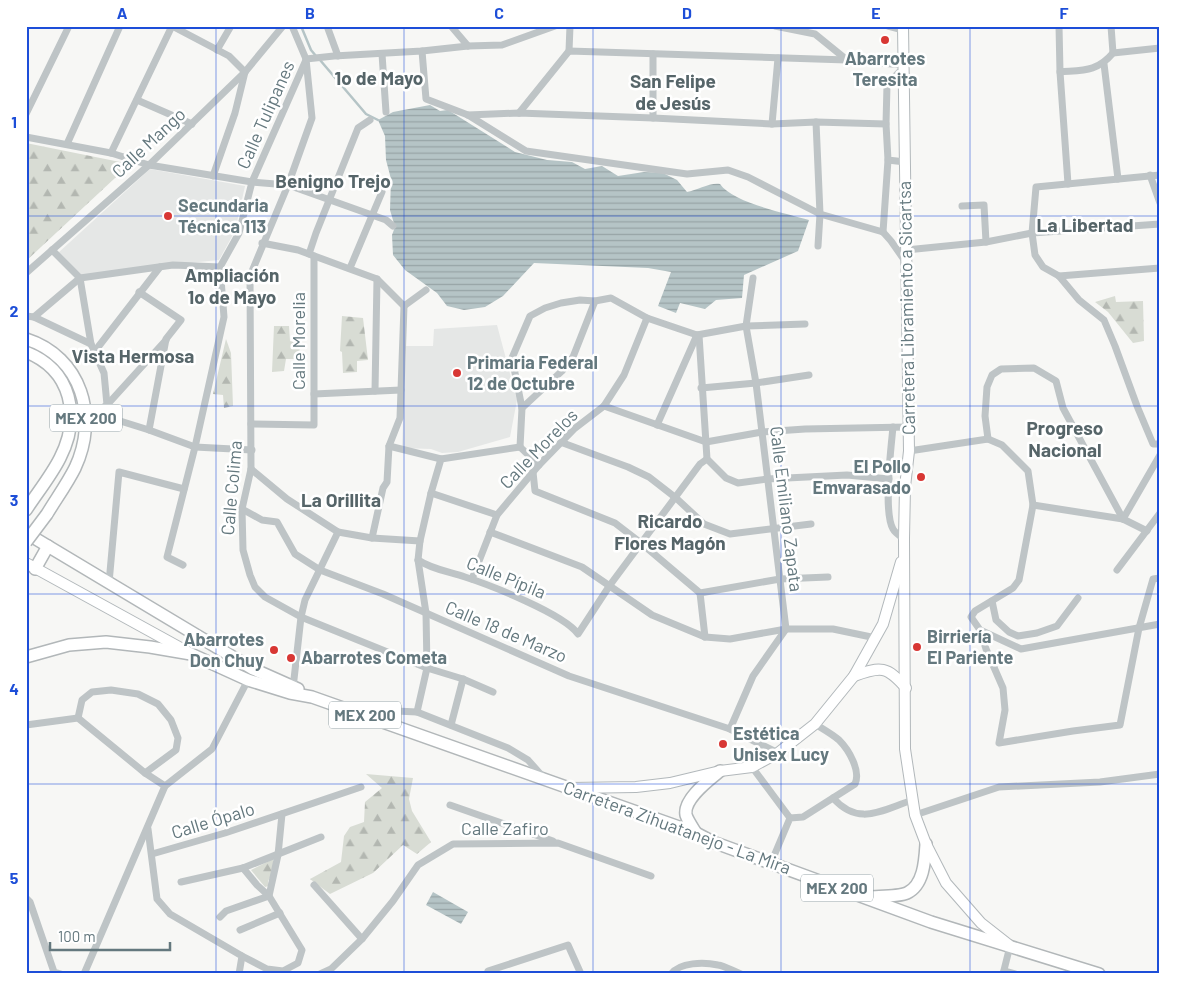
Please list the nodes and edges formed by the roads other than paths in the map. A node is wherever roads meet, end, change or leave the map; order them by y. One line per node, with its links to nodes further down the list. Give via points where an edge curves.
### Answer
1 (68, 26): 36 (street)
2 (120, 26): 45 (street)
3 (172, 26): 19 (street); 33 (street)
4 (231, 26): 19 (street)
5 (283, 26): 31 (street, Calle Mango)
6 (292, 26): 27 (street, Calle Colima)
7 (327, 26): 25 (street)
8 (451, 26): 17 (street)
9 (555, 26): 15 (street)
10 (570, 26): 21 (street)
11 (774, 26): 28 (street, via 815,34)
12 (888, 26): 16 (street)
13 (1059, 26): 32 (street)
14 (1110, 26): 24 (street)
15 (543, 28): 17 (street, via 502,45)
16 (903, 28): 30 (main road, Carretera Libramiento a Sicartsa)
17 (468, 46): 20 (street)
18 (1160, 48): 24 (street)
19 (217, 50): 31 (street)
20 (422, 52): 22 (street); 37 (street, via 426,99)
21 (569, 52): 23 (street); 35 (street)
22 (382, 54): 25 (street); 34 (street)
23 (653, 54): 26 (street); 38 (street)
24 (1114, 54): 29 (street)
25 (336, 56): 27 (street)
26 (778, 58): 28 (street); 42 (street)
27 (309, 59): 54 (street, Calle Tulipanes); 56 (street, Calle Colima, via 312,118)
28 (847, 60): 30 (street)
29 (1104, 64): 32 (street, via 1086,70); 53 (street)
30 (903, 66): 43 (street, via 887,85); 48 (main road, Carretera Libramiento a Sicartsa)
31 (245, 72): 41 (street, Calle Mango); 51 (street)
32 (1060, 72): 55 (street)
33 (137, 100): 41 (street); 46 (street)
34 (386, 112)
35 (519, 113): 37 (street); 38 (street)
36 (26, 114)
37 (468, 115): 61 (street, via 526,151 687,174 728,170)
38 (653, 118): 42 (street)
39 (370, 120): 58 (street, Calle Morelia, via 358,128)
40 (816, 122): 42 (street); 43 (street); 61 (street)
41 (192, 124): 49 (street, Calle Mango)
42 (772, 124)
43 (886, 124): 47 (street)
44 (26, 136): 45 (street, Calle Tulipanes)
45 (68, 144): 46 (street, Calle Tulipanes)
46 (111, 153): 49 (street, Calle Tulipanes)
47 (888, 160): 48 (street); 65 (street)
48 (905, 162): 71 (main road, Carretera Libramiento a Sicartsa)
49 (149, 165): 51 (street, Calle Tulipanes); 70 (street, Calle Mango)
50 (1160, 174): 52 (street)
51 (213, 176): 54 (street, Calle Tulipanes)
52 (1150, 176): 53 (street); 59 (street)
53 (1118, 179): 55 (street)
54 (252, 182): 56 (street, Calle Tulipanes); 75 (street, via 239,233)
55 (1068, 184): 66 (street, via 1036,187)
56 (288, 185): 58 (street, Calle Tulipanes); 68 (street, Calle Colima)
57 (382, 192): 62 (street)
58 (329, 199): 62 (street, Calle Tulipanes); 72 (street, Calle Morelia)
59 (1160, 203)
60 (962, 206): 67 (street, via 984,205)
61 (820, 214): 65 (street); 69 (street)
62 (372, 215): 64 (street, Calle Tulipanes); 76 (street)
63 (1160, 224): 66 (street)
64 (393, 226)
65 (883, 232): 73 (street)
66 (1032, 233): 67 (street); 79 (street, via 1035,255 1043,267)
67 (986, 242): 71 (street)
68 (262, 243): 72 (street); 107 (street, Calle Colima, via 250,276)
69 (818, 246)
70 (52, 250): 78 (street, Calle Mango); 80 (street)
71 (906, 250): 73 (main road, Carretera Libramiento a Sicartsa)
72 (311, 255): 76 (street); 102 (street, Calle Morelia)
73 (906, 262): 110 (main road, Carretera Libramiento a Sicartsa)
74 (160, 266): 75 (street); 80 (street); 84 (street)
75 (220, 267): 118 (street, via 224,318)
76 (350, 268): 82 (street)
77 (1160, 268): 79 (street)
78 (26, 273)
79 (1059, 276): 116 (street, via 1079,300 1104,320 1152,444)
80 (80, 278): 87 (street); 94 (street)
81 (753, 278): 90 (street, Calle Emiliano Zapata)
82 (377, 279): 86 (street); 101 (street)
83 (426, 290): 86 (street)
84 (139, 292): 93 (street, via 181,320); 95 (street)
85 (595, 301): 88 (street, via 612,298); 105 (street, via 573,356 562,371); 105 (street, via 561,303 530,316 512,358)
86 (404, 306): 100 (street)
87 (30, 316): 94 (street)
88 (647, 318): 91 (street); 104 (street, Calle Morelos, via 624,375)
89 (805, 324): 90 (street)
90 (746, 326): 91 (street); 98 (street, Calle Emiliano Zapata)
91 (698, 334): 99 (street); 108 (street)
92 (26, 339): 106 (highway, MEX 200, via 50,350 66,365)
93 (166, 339): 103 (street); 111 (street)
94 (91, 344): 95 (street)
95 (95, 351): 103 (street, via 104,373)
96 (26, 352): 134 (highway, via 44,362 60,377 71,404 68,437 60,458)
97 (809, 375): 98 (street)
98 (756, 383): 99 (street); 112 (street, Calle Emiliano Zapata)
99 (701, 388): 115 (street)
100 (401, 390): 101 (street); 117 (street, via 400,418)
101 (375, 392): 102 (street)
102 (314, 394): 107 (street, Calle Morelia, via 314,425)
103 (107, 406): 106 (street)
104 (604, 406): 108 (street); 114 (street, Calle Morelos, via 574,429)
105 (522, 408): 119 (street)
106 (90, 411): 111 (street); 148 (highway, MEX 200, bridge, via 75,467)
107 (252, 424): 120 (street, Calle Colima)
108 (657, 425): 115 (street)
109 (893, 427): 110 (street); 112 (street); 129 (street)
110 (907, 427): 121 (main road, Carretera Libramiento a Sicartsa)
111 (149, 430): 118 (street)
112 (762, 432): 115 (street); 128 (street, Calle Emiliano Zapata)
113 (988, 439): 121 (street); 133 (street, via 1002,445 1028,471); 138 (street, via 985,416 987,387 992,375 1001,369 1034,368 1056,381 1063,408)
114 (563, 442): 125 (street, Calle Morelos); 132 (street, via 649,477)
115 (706, 442): 123 (street)
116 (1160, 444)
117 (389, 446): 124 (street); 145 (street, via 387,482)
118 (195, 447): 120 (street); 130 (street)
119 (520, 447): 124 (street); 125 (street)
120 (252, 450): 126 (street, Calle Colima)
121 (909, 451): 146 (main road, Carretera Libramiento a Sicartsa)
122 (1160, 455): 138 (street)
123 (707, 459): 128 (street, via 726,478 738,483); 132 (street)
124 (441, 460): 131 (street)
125 (539, 465): 127 (street, Calle Morelos)
126 (251, 469): 135 (street, Calle Colima); 142 (street, via 287,499)
127 (534, 472): 137 (street, Calle Morelos); 149 (street, via 535,491 615,524)
128 (767, 479): 129 (street, via 847,475); 140 (street, Calle Emiliano Zapata)
129 (889, 479): 146 (street, via 889,520 893,531)
130 (184, 489): 153 (street, via 167,557); 161 (street, via 119,472)
131 (431, 493): 137 (street); 147 (street)
132 (676, 498): 140 (street, via 704,524 730,534); 149 (street)
133 (1034, 505): 138 (street); 165 (street, via 1019,580 1013,588)
134 (29, 507)
135 (242, 509): 155 (street, Calle 18 de Marzo, via 262,520 277,522 295,554); 167 (street, Calle Colima, via 243,550 255,588)
136 (1160, 513): 141 (street)
137 (497, 515): 143 (street, Calle Morelos)
138 (1122, 519): 141 (street)
139 (811, 524): 140 (street)
140 (773, 528): 160 (street, Calle Emiliano Zapata)
141 (1147, 531): 156 (street)
142 (338, 532): 145 (street); 155 (street)
143 (490, 532): 159 (street, Calle Morelos); 162 (street, via 582,567)
144 (26, 533): 150 (highway, MEX 200)
145 (372, 538): 147 (street)
146 (904, 539): 151 (main road, Carretera Libramiento a Sicartsa)
147 (420, 541): 152 (street)
148 (26, 542)
149 (641, 543): 162 (street); 163 (street)
150 (48, 546): 154 (highway); 161 (highway, MEX 200)
151 (904, 552): 173 (main road, via 884,624); 180 (main road)
152 (418, 560): 159 (street, Calle Pípila); 166 (street)
153 (183, 565)
154 (31, 566): 174 (main road)
155 (320, 570): 166 (street, Calle 18 de Marzo); 167 (street)
156 (1117, 570)
157 (828, 576): 160 (street)
158 (1160, 578): 169 (street, via 1153,579)
159 (472, 579): 162 (street, Calle Pípila, via 544,610 574,628 578,634)
160 (780, 579): 163 (street); 170 (street, Calle Emiliano Zapata)
161 (109, 582): 177 (highway, MEX 200)
162 (610, 585): 172 (street, via 652,616)
163 (700, 592): 172 (street)
164 (1078, 598): 165 (street, via 1057,626 1018,636 996,620)
165 (992, 600): 171 (street, via 971,617)
166 (426, 614): 176 (street); 189 (street, Calle 18 de Marzo, via 569,676)
167 (301, 618): 176 (street, Calle Colima); 181 (street)
168 (1160, 624): 169 (street)
169 (1140, 628): 171 (street, via 1021,649); 171 (street, via 1120,725 999,743 1005,710 1003,688)
170 (786, 629): 172 (street, via 730,639); 173 (street, via 833,629); 189 (street, via 753,676)
171 (980, 630)
172 (705, 638)
173 (876, 638): 178 (main road)
174 (191, 654): 175 (highway, MEX 200, via 106,642 69,645); 177 (highway, MEX 200)
175 (26, 657)
176 (427, 668): 179 (street, Calle Colima); 184 (street)
177 (250, 674): 181 (highway, MEX 200); 196 (street, via 212,749)
178 (854, 676): 180 (main road, via 873,669 887,670); 186 (main road)
179 (463, 679): 182 (street, Calle Colima); 188 (street)
180 (906, 688): 200 (main road, via 905,749)
181 (292, 690): 183 (highway, Carretera Zihuatanejo - La Mira / MEX 200)
182 (493, 692)
183 (346, 708): 184 (street); 195 (highway, Carretera Zihuatanejo - La Mira / MEX 200)
184 (417, 712): 188 (street)
185 (78, 718): 187 (street); 193 (street); 193 (street, via 82,700 92,692 111,690 138,694 158,704 171,720 178,738 176,750)
186 (815, 724): 190 (main road); 199 (street, via 839,740 854,761 855,784)
187 (26, 725)
188 (451, 725): 195 (street, via 515,752 528,760)
189 (730, 729): 190 (street, Calle 18 de Marzo)
190 (778, 753): 191 (main road)
191 (752, 767): 192 (main road); 204 (street)
192 (720, 771): 198 (main road, via 636,787); 206 (highway, via 687,805 686,814)
193 (145, 774): 196 (street)
194 (1160, 774): 203 (street, via 1100,782 999,787)
195 (544, 778): 198 (highway, Carretera Zihuatanejo - La Mira / MEX 200)
196 (165, 786): 205 (street)
197 (361, 788): 202 (street, Calle Ópalo)
198 (570, 788): 206 (highway, Carretera Zihuatanejo - La Mira / MEX 200)
199 (833, 798): 200 (street, via 848,812 860,815); 204 (street, via 804,817)
200 (913, 800): 203 (main road)
201 (450, 806): 208 (street)
202 (282, 814): 210 (street, Calle Ópalo); 211 (street, Calle Ópalo)
203 (915, 814): 209 (main road)
204 (790, 818): 212 (street)
205 (148, 828): 210 (street); 231 (street)
206 (696, 833): 212 (highway, Carretera Zihuatanejo - La Mira / MEX 200)
207 (320, 837): 211 (street)
208 (558, 843): 214 (street, Calle Zafiro); 223 (street, Calle Zafiro, via 453,844 418,865)
209 (926, 844): 218 (highway, via 923,870 916,885 907,893); 224 (main road, via 946,883 962,903)
210 (152, 854): 225 (street, via 156,899 170,914)
211 (278, 855): 213 (street); 217 (street, Calle Ópalo)
212 (771, 863): 218 (highway, Carretera Zihuatanejo - La Mira / MEX 200)
213 (243, 868): 215 (street); 217 (street)
214 (651, 876)
215 (181, 882)
216 (314, 885): 223 (street)
217 (269, 896): 220 (street); 221 (street, via 226,911)
218 (861, 897): 224 (highway, Carretera Zihuatanejo - La Mira / MEX 200)
219 (26, 898): 230 (street, via 54,972)
220 (280, 913): 222 (street); 225 (street, via 302,950 298,964 283,971 267,968)
221 (220, 917)
222 (240, 930)
223 (362, 939): 228 (street, Calle Zafiro)
224 (1010, 946): 229 (street); 239 (highway, Carretera Zihuatanejo - La Mira / MEX 200)
225 (242, 956): 232 (street)
226 (717, 964): 235 (street, via 690,964); 236 (street); 237 (street)
227 (488, 970): 234 (street, via 568,945)
228 (333, 971): 233 (street, Calle Zafiro)
229 (1004, 972): 238 (street)
230 (62, 974)
231 (84, 974)
232 (239, 974)
233 (320, 974)
234 (581, 974)
235 (671, 974)
236 (716, 974)
237 (741, 974)
238 (1015, 974)
239 (1099, 974)

